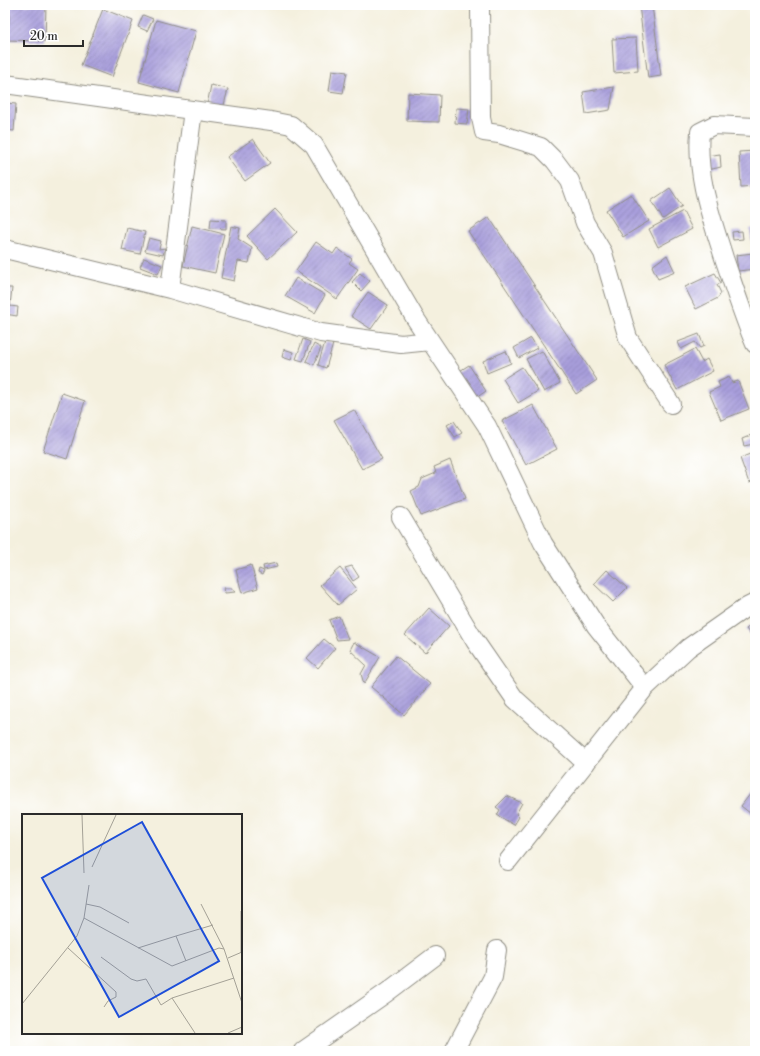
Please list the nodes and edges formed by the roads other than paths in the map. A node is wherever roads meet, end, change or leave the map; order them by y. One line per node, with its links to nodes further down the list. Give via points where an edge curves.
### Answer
1 (480, 5): 9 (street, via 481,118 484,132 541,147 570,181 585,223 603,253 628,338)
2 (5, 84): 3 (street)
3 (193, 110): 6 (street); 7 (street, via 291,125 314,146)
4 (755, 127): 8 (street, via 714,125 700,132 698,155 708,210)
5 (5, 249): 6 (street)
6 (170, 289): 7 (street, via 321,333 401,344)
7 (430, 341): 12 (street, via 487,426 543,543 596,626)
8 (755, 344)
9 (671, 404)
10 (401, 516): 13 (street, via 475,642 515,699)
11 (755, 603): 12 (street, via 688,648)
12 (645, 688): 13 (street)
13 (586, 763): 14 (street)
14 (508, 861)
15 (497, 950): 18 (street, via 492,977)
16 (435, 956): 17 (street)
17 (303, 1051)
18 (454, 1051)

